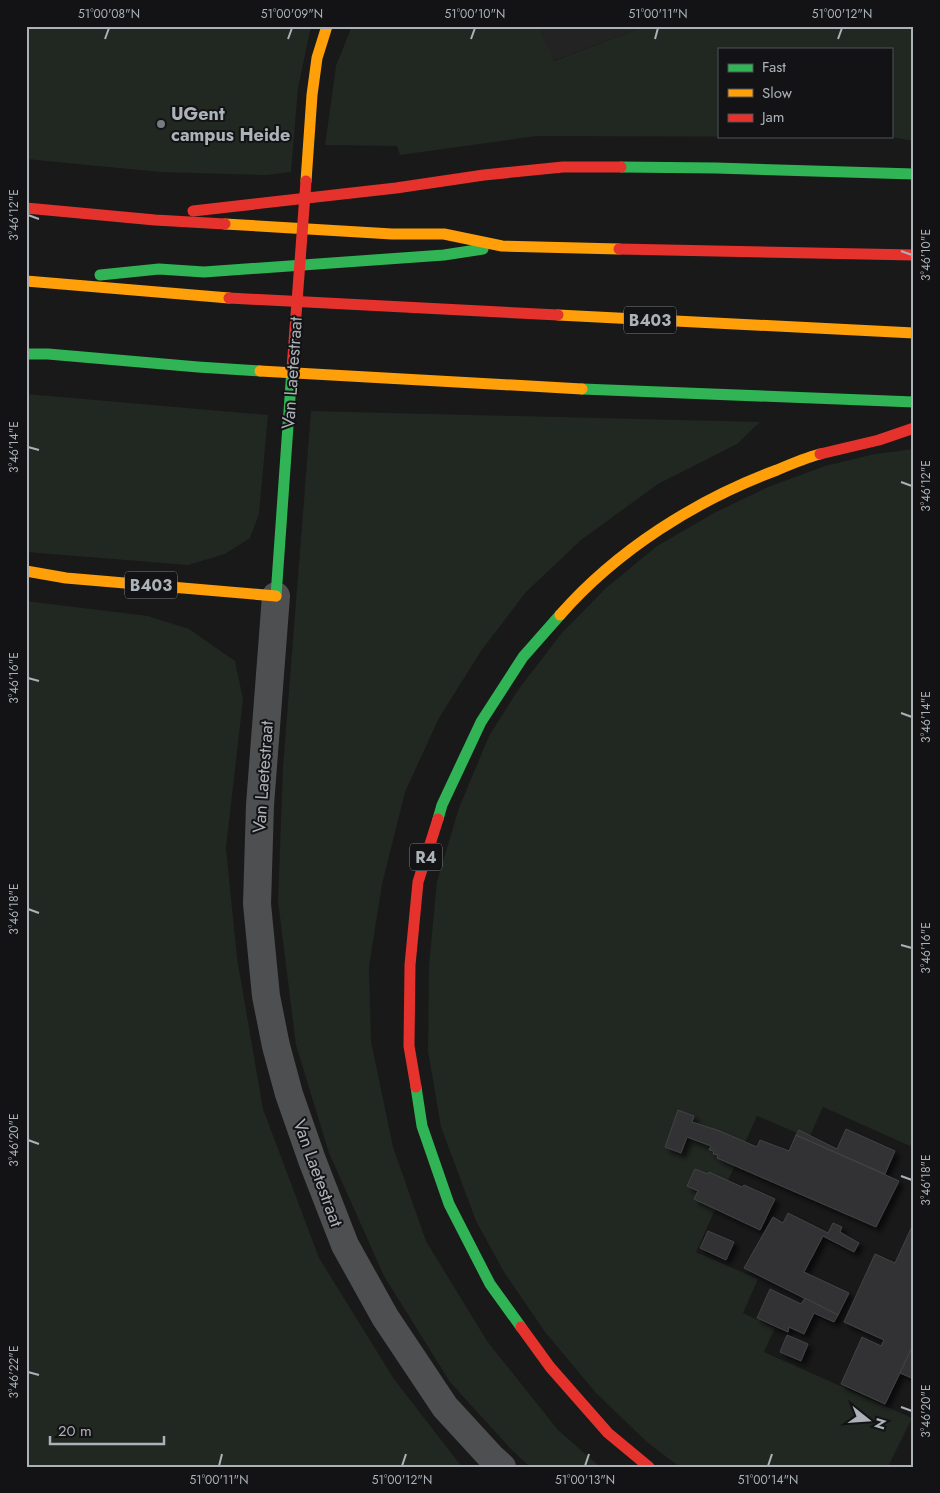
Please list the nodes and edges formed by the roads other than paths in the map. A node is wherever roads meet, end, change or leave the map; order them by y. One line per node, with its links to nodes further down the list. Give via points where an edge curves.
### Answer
1 (326, 26): 15 (main road, Van Laetestraat, via 312,95)
2 (914, 174): 4 (main road, via 563,167 210,208)
3 (26, 208): 4 (main road)
4 (155, 220): 5 (main road, via 392,234 444,234)
5 (502, 246): 6 (main road); 7 (main road, via 444,255 204,272 159,269)
6 (914, 255)
7 (30, 281): 8 (main road, B403, via 387,307)
8 (914, 333)
9 (26, 348): 11 (main road)
10 (26, 354): 11 (main road)
11 (48, 354): 12 (main road, via 198,367 544,387)
12 (914, 402)
13 (914, 428): 17 (main road, R4, via 816,455 744,482 685,512 631,550 575,598 523,657 481,722 442,804 418,882 410,965 409,1046 422,1126 449,1204 490,1284 550,1368 608,1433)
14 (26, 571): 15 (main road, B403, via 66,578)
15 (276, 596): 16 (street, Van Laetestraat, via 260,805 257,904 266,996 276,1046 309,1152 345,1245 385,1317 445,1407)
16 (502, 1467)
17 (649, 1467)

